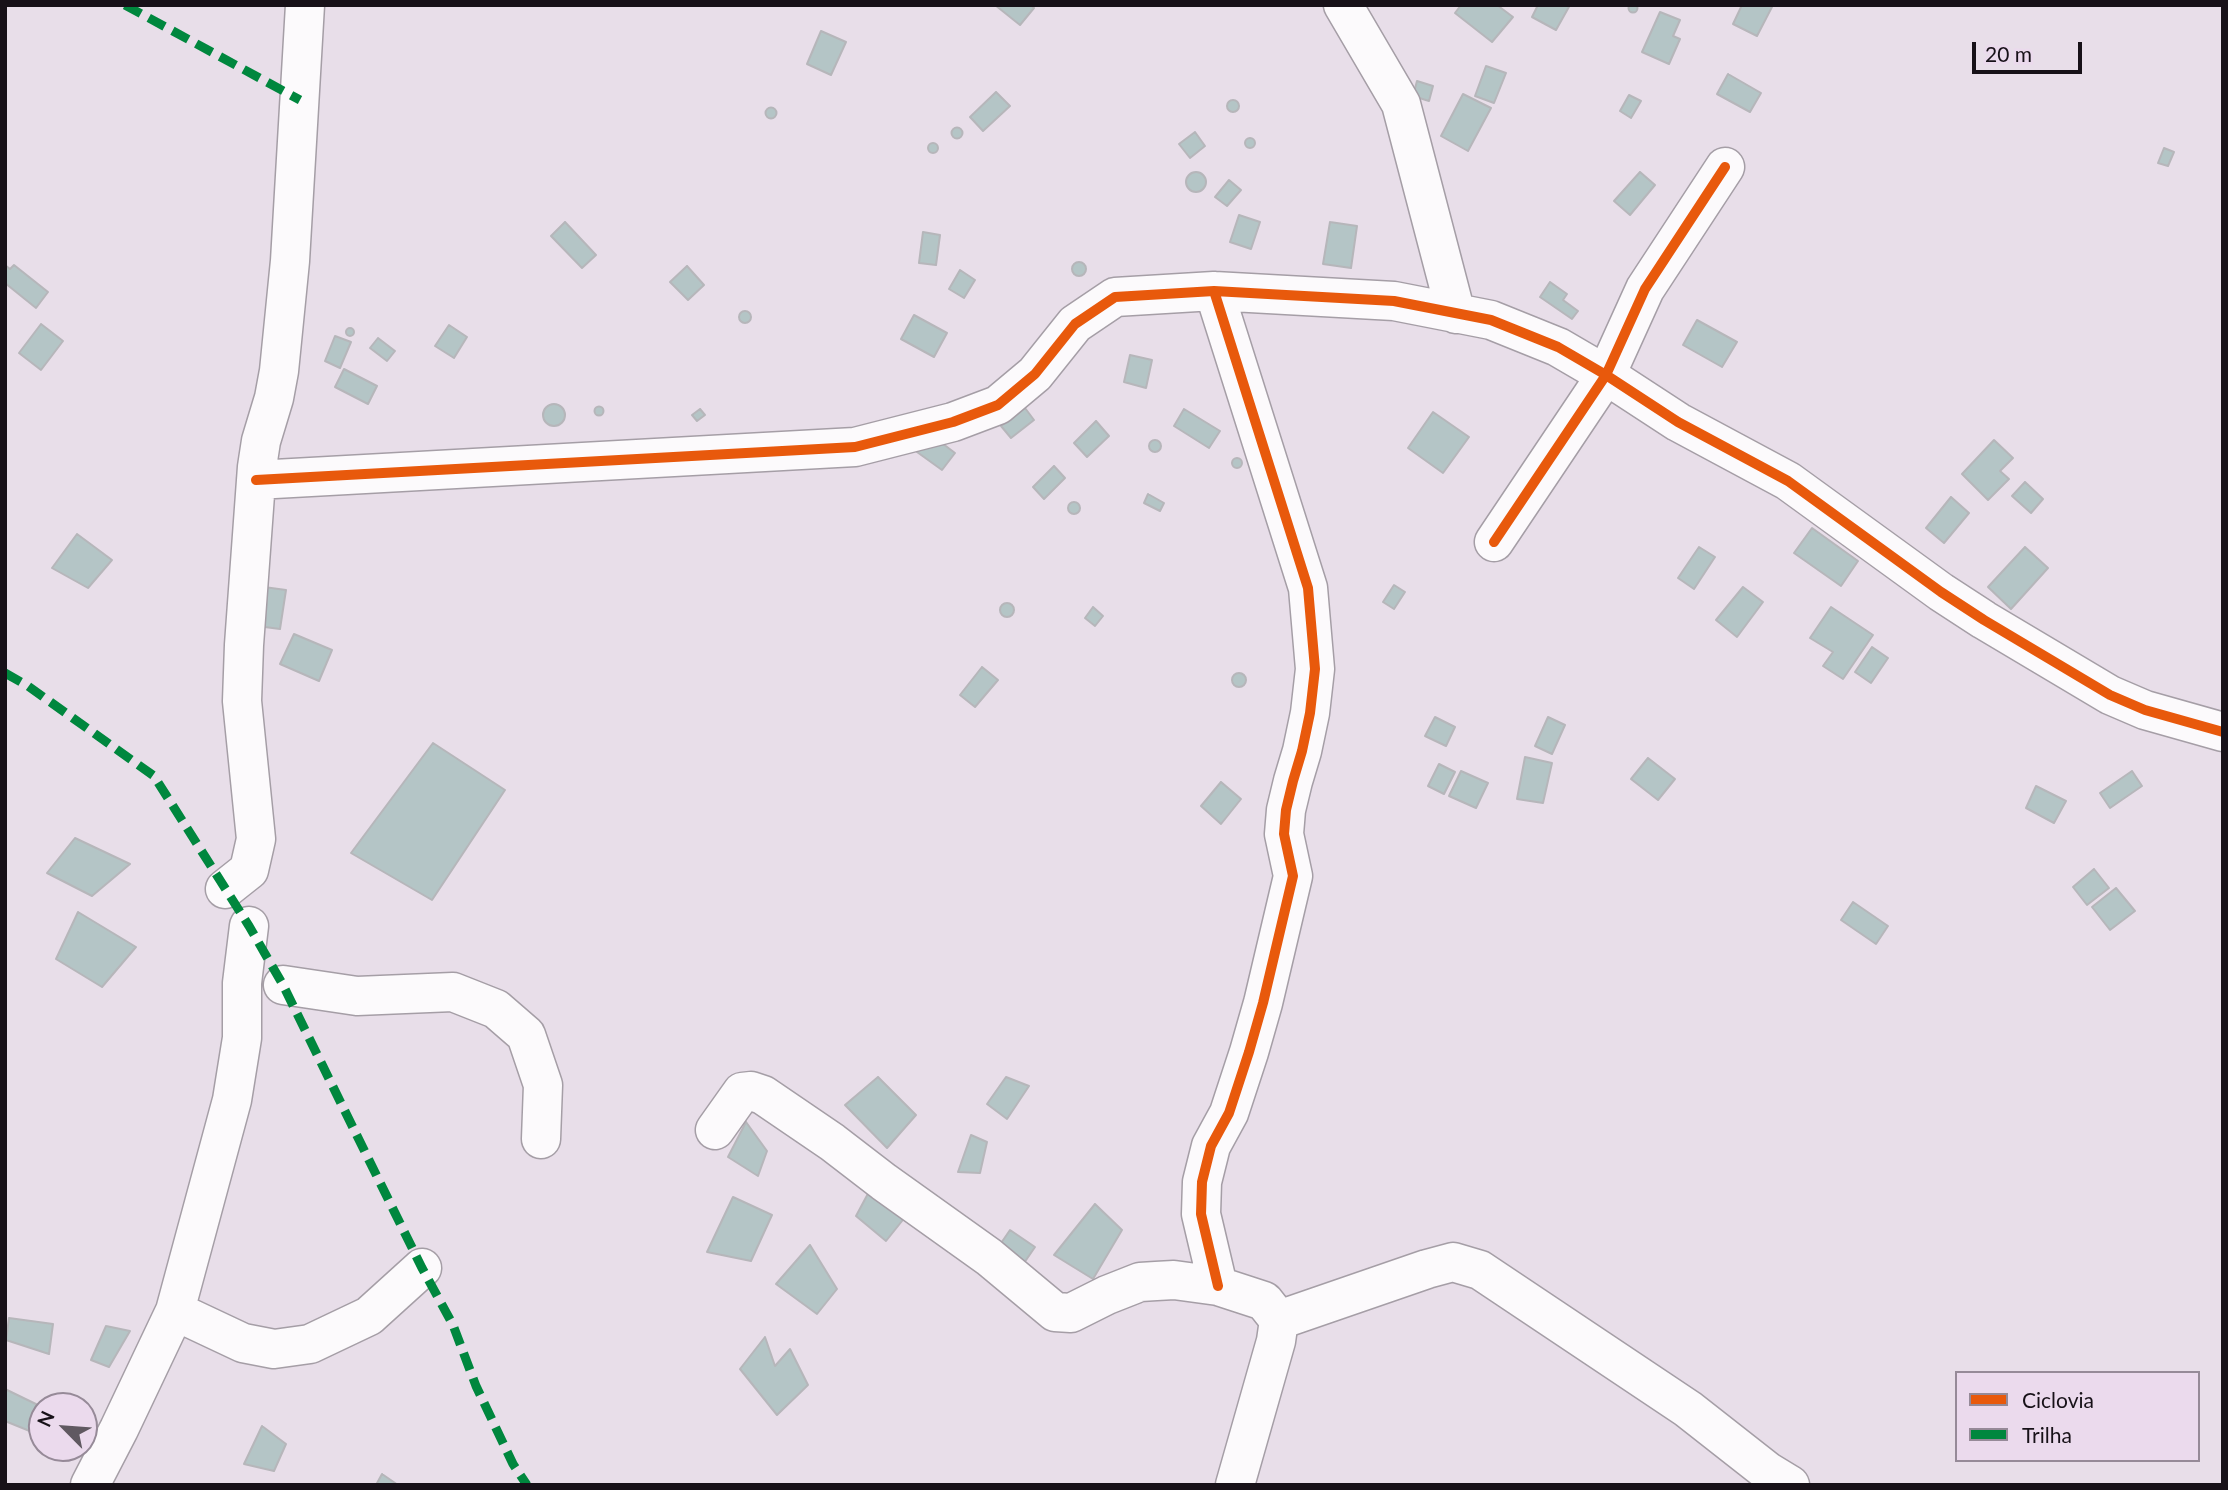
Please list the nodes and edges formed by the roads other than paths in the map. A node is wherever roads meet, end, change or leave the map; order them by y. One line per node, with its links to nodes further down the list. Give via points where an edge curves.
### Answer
1 (305, 5): 7 (street, via 279,371 261,441)
2 (1343, 5): 5 (street, via 1401,104)
3 (1726, 167): 6 (street, via 1645,289)
4 (1214, 292): 5 (street, via 1394,300); 7 (street, via 1115,297 1075,324 1035,374 998,405 953,422 855,447); 16 (street, via 1308,588 1315,669 1310,713 1286,810 1284,834 1293,876 1249,1052 1229,1113 1210,1146 1202,1182 1201,1214)
5 (1457, 314): 6 (street, via 1491,320 1558,347)
6 (1606, 375): 8 (street); 9 (street, via 1678,422 1788,481 1941,592 2109,695)
7 (257, 480): 10 (street, via 242,701 256,839 249,870)
8 (1494, 542)
9 (2223, 732)
10 (225, 889)
11 (249, 926): 17 (street, via 242,1038 232,1100)
12 (283, 985): 14 (street, via 357,996 453,992 496,1009 526,1035 543,1085)
13 (715, 1130): 16 (street, via 742,1092 763,1095 1012,1274 1055,1312 1081,1310 1140,1282 1174,1280)
14 (541, 1139)
15 (422, 1268): 17 (street, via 369,1315 310,1344 274,1349 243,1343)
16 (1218, 1286): 18 (street, via 1264,1301)
17 (175, 1311): 19 (street)
18 (1279, 1320): 20 (street); 21 (street, via 1453,1262 1480,1270 1688,1409)
19 (89, 1485)
20 (1236, 1485)
21 (1790, 1485)

